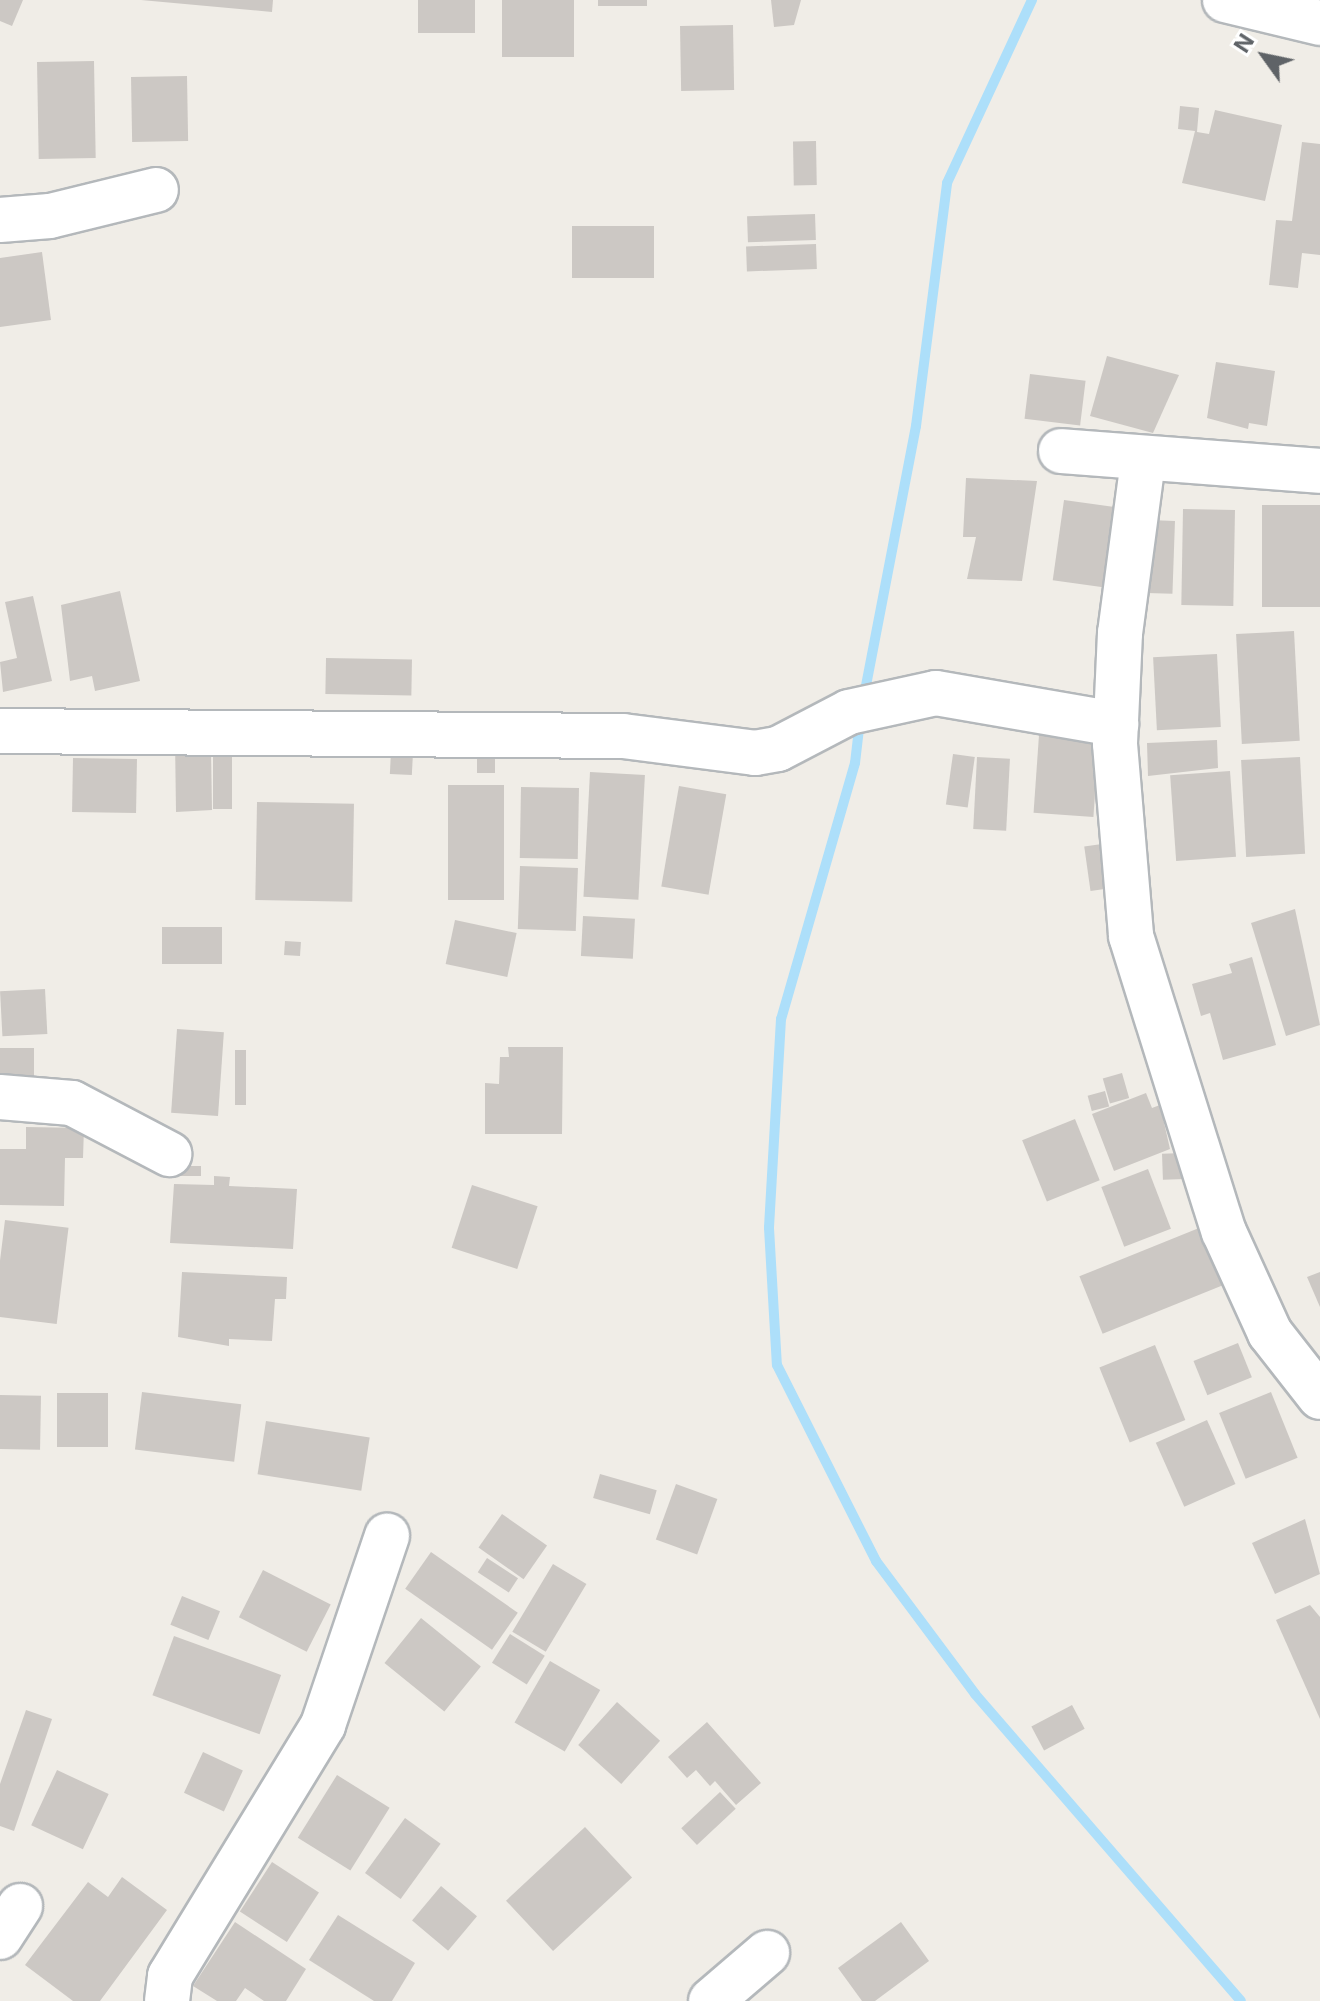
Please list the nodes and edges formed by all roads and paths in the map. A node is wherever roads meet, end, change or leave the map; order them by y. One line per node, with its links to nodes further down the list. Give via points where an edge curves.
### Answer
1 (1225, 0): 2 (street)
2 (1320, 23)
3 (156, 190): 4 (street, via 50,216)
4 (0, 220)
5 (1061, 451): 6 (street)
6 (1143, 461): 7 (street); 8 (street)
7 (1320, 471)
8 (1116, 724): 9 (street, via 936,693 849,712 778,749 755,753 623,736); 12 (street, via 1120,864 1131,936 1224,1232 1270,1333)
9 (0, 731)
10 (0, 1097): 11 (street, via 72,1103)
11 (169, 1154)
12 (1320, 1397)
13 (387, 1536): 17 (street, via 323,1725 170,1976)
14 (0, 1905): 15 (street, via 20,1906)
15 (0, 1937)
16 (767, 1953): 18 (street)
17 (167, 2001)
18 (711, 2001)

